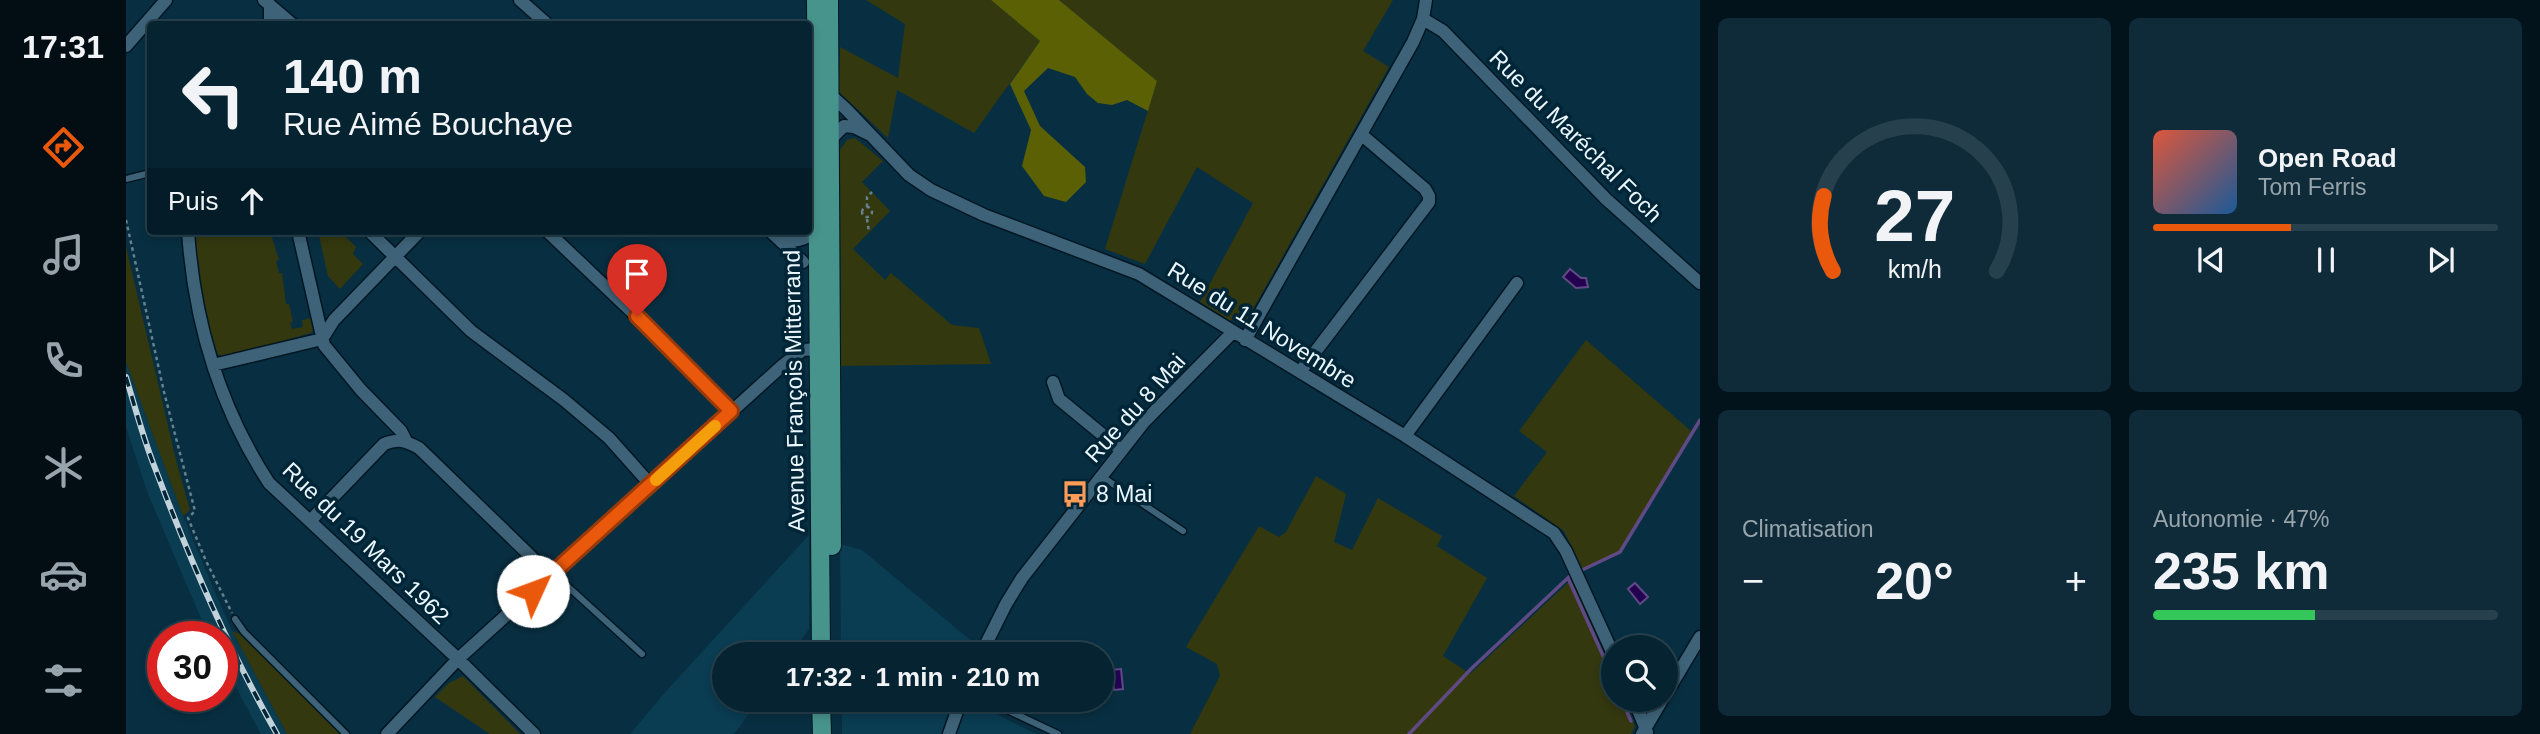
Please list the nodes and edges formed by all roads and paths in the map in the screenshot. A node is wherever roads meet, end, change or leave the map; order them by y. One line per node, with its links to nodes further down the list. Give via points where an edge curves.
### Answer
1 (166, 0): 8 (street)
2 (520, 0): 11 (street)
3 (816, 0): 14 (main road, Avenue François Mitterrand)
4 (828, 0): 15 (main road, Avenue François Mitterrand)
5 (1426, 0): 7 (street)
6 (267, 3): 9 (street); 10 (street)
7 (1423, 19): 17 (street); 40 (street, Rue du Maréchal Foch, via 1443,31 1606,199)
8 (148, 21)
9 (272, 21)
10 (288, 21)
11 (544, 21)
12 (147, 22): 13 (street)
13 (126, 47)
14 (812, 51): 16 (main road, Avenue François Mitterrand)
15 (829, 98): 18 (street, Rue du 11 Novembre); 19 (main road, Avenue François Mitterrand)
16 (812, 115): 26 (main road, Avenue François Mitterrand)
17 (1362, 135): 44 (street); 48 (street, via 1425,189 1429,202)
18 (874, 138): 19 (street, via 844,126); 42 (street, Rue du 11 Novembre, via 909,175 931,190 1139,274)
19 (830, 140): 63 (main road, Avenue François Mitterrand)
20 (147, 174): 21 (lane)
21 (126, 179)
22 (872, 192): 23 (path)
23 (867, 207): 24 (path, via 862,212); 24 (path, via 872,212)
24 (867, 217): 27 (path)
25 (126, 220): 59 (path, via 195,511 188,518)
26 (816, 230): 28 (street); 41 (main road, Avenue François Mitterrand)
27 (869, 232)
28 (812, 233)
29 (189, 235): 46 (street, Rue du 19 Mars 1962)
30 (299, 235): 43 (street)
31 (373, 235): 37 (street)
32 (416, 235): 37 (street)
33 (551, 235): 50 (street)
34 (774, 235): 38 (street)
35 (775, 235): 36 (street, via 801,241)
36 (809, 235)
37 (395, 257): 43 (street, via 334,320); 55 (street, via 471,331 609,438)
38 (803, 261)
39 (1517, 283): 51 (street)
40 (1700, 283)
41 (817, 323): 45 (main road, Avenue François Mitterrand); 47 (street, via 811,336)
42 (1233, 332): 44 (street, Rue du 11 Novembre); 53 (street, Rue du 8 Mai)
43 (322, 339): 46 (street); 52 (street)
44 (1245, 340): 48 (street, Rue du 11 Novembre)
45 (818, 349): 47 (street, via 803,350); 62 (main road, Avenue François Mitterrand)
46 (213, 365): 56 (street, Rue du 19 Mars 1962, via 224,400 252,457 269,483)
47 (783, 365): 50 (street)
48 (1300, 372): 51 (street, Rue du 11 Novembre)
49 (1054, 382): 53 (street, via 1059,398)
50 (731, 411): 55 (street)
51 (1405, 436): 60 (street, Rue du 11 Novembre, via 1554,533)
52 (406, 441): 56 (street, via 384,444); 58 (street, via 419,448)
53 (1122, 450): 54 (street, Rue du 8 Mai)
54 (1101, 476): 57 (lane); 64 (street, Rue du 8 Mai, via 1022,578)
55 (650, 484): 58 (street)
56 (310, 521): 66 (street, Rue du 19 Mars 1962)
57 (1183, 531)
58 (551, 574): 65 (lane); 66 (street)
59 (235, 619): 75 (lane)
60 (1604, 635)
61 (1700, 637): 67 (street)
62 (821, 642)
63 (832, 642)
64 (987, 642)
65 (642, 654)
66 (458, 659): 76 (street); 77 (street, Rue du 19 Mars 1962)
67 (1678, 674)
68 (821, 712): 78 (main road)
69 (833, 712): 79 (main road)
70 (957, 712): 80 (street)
71 (1011, 712): 81 (lane)
72 (1638, 712): 74 (street)
73 (1656, 712): 74 (street)
74 (1645, 732)
75 (346, 734)
76 (387, 734)
77 (534, 734)
78 (822, 734)
79 (833, 734)
80 (949, 734)
81 (1058, 734)

